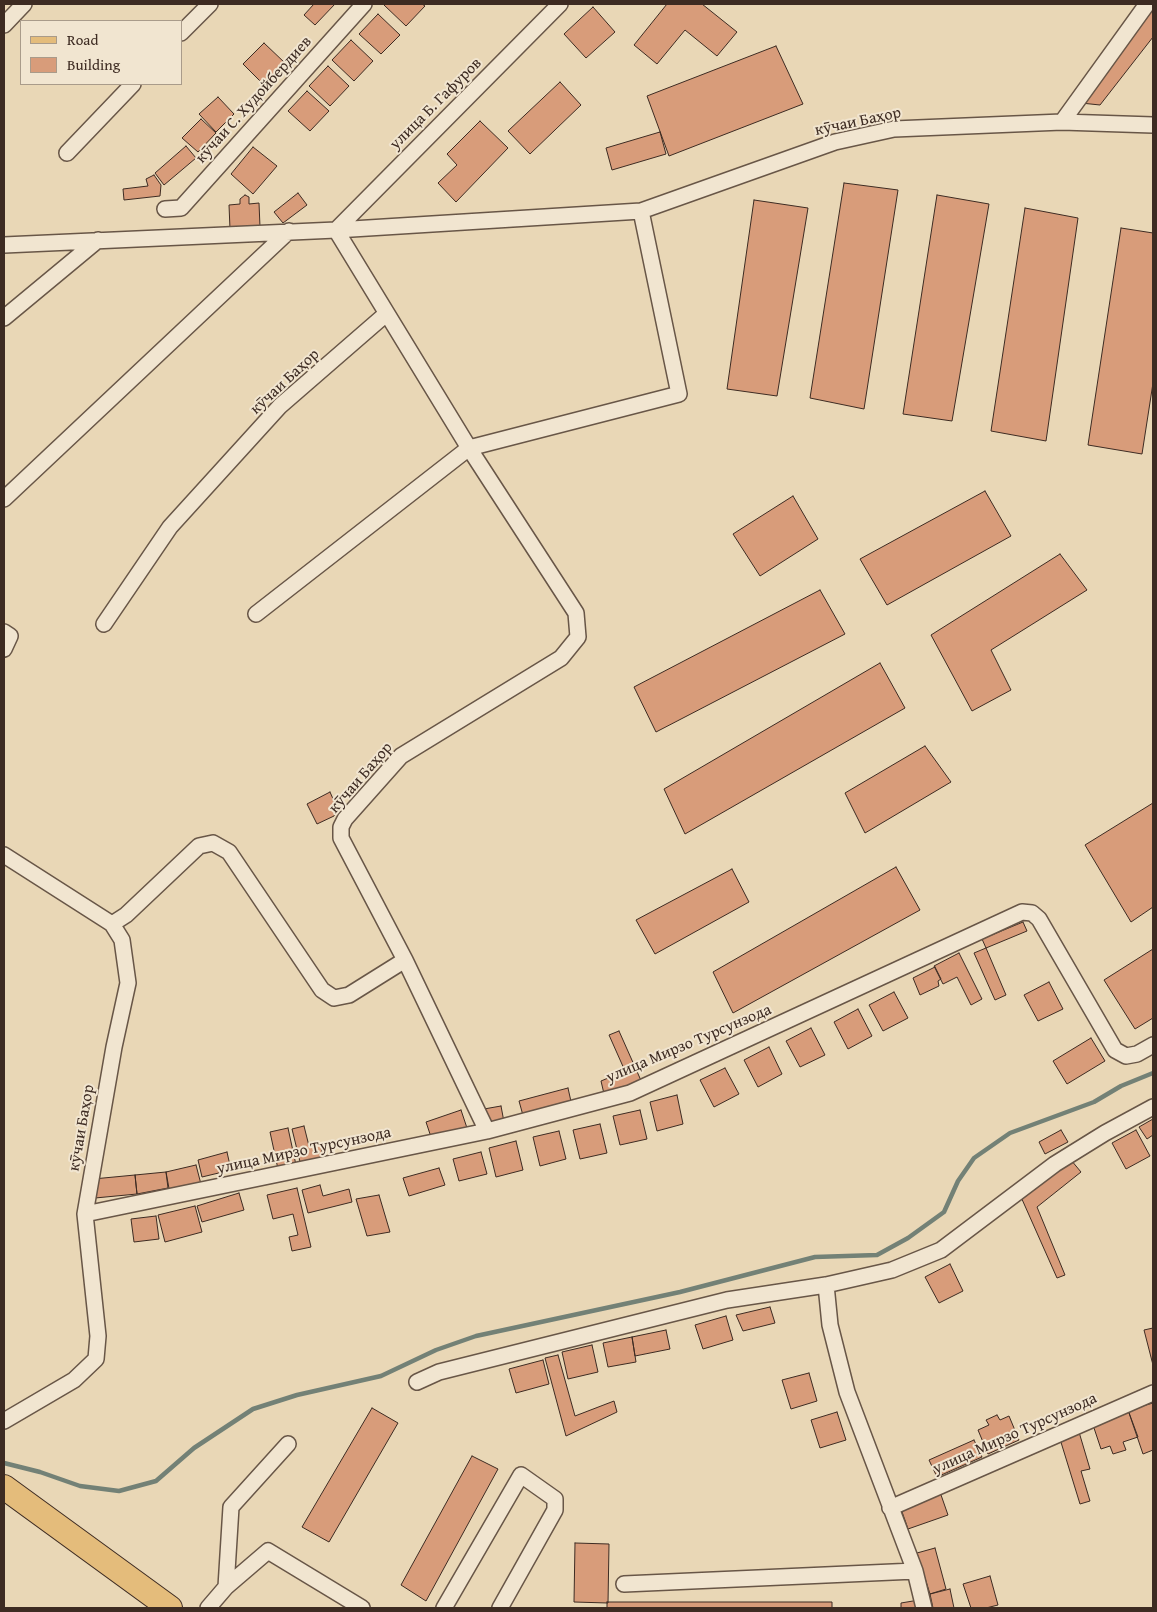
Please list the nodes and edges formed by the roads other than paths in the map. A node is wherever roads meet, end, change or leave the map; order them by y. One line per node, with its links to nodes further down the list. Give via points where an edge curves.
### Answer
1 (24, 4): 6 (street)
2 (210, 4): 7 (street)
3 (364, 4): 12 (street, кӯчаи С. Худойбердиев, via 180,208)
4 (1147, 4): 9 (street)
5 (554, 6): 14 (street, улица Б. Гафуров)
6 (4, 25)
7 (182, 32)
8 (132, 85): 11 (street)
9 (1062, 122): 10 (street, кӯчаи Баҳор); 13 (street, кӯчаи Баҳор, via 894,129 869,134 835,142)
10 (1153, 125)
11 (67, 153)
12 (165, 209)
13 (641, 211): 14 (street, кӯчаи Баҳор); 20 (street, via 679,394)
14 (336, 230): 15 (street, кӯчаи Баҳор); 18 (street, кӯчаи Баҳор)
15 (290, 231): 16 (street, кӯчаи Баҳор); 21 (street)
16 (98, 240): 17 (street, кӯчаи Баҳор); 19 (street)
17 (4, 246)
18 (386, 314): 20 (street, кӯчаи Баҳор); 23 (street, кӯчаи Баҳор, via 280,406 170,527)
19 (4, 318)
20 (469, 448): 22 (street); 28 (street, кӯчаи Баҳор, via 576,612 578,637 561,658 401,756 344,819 342,838)
21 (4, 499)
22 (256, 614)
23 (104, 624)
24 (4, 632): 25 (street, via 10,636)
25 (4, 649)
26 (4, 855): 27 (street)
27 (112, 924): 28 (street, via 126,915 199,846 213,843 229,852 322,990 334,998 349,995); 32 (street, кӯчаи Баҳор, via 122,940 128,983)
28 (404, 960): 31 (street, кӯчаи Баҳор)
29 (1153, 1045): 31 (street, улица Мирзо Турсунзода, via 1126,1056 1115,1050 1038,919 1032,912 1022,912 630,1093)
30 (1153, 1107): 33 (street, via 1105,1132 1055,1164 940,1250 892,1270)
31 (486, 1131): 32 (street, улица Мирзо Турсунзода)
32 (85, 1214): 36 (street, кӯчаи Баҳор, via 98,1336 96,1359 74,1380)
33 (826, 1285): 34 (street, via 727,1300 439,1372); 39 (street, via 830,1324 847,1392)
34 (417, 1382)
35 (1153, 1393): 39 (street, улица Мирзо Турсунзода)
36 (4, 1421)
37 (288, 1444): 42 (street, via 231,1507)
38 (4, 1487): 43 (main road)
39 (890, 1508): 40 (street)
40 (915, 1571): 41 (street); 48 (street)
41 (624, 1584)
42 (226, 1587): 44 (street); 45 (street, via 268,1552)
43 (170, 1608)
44 (208, 1608)
45 (362, 1608)
46 (444, 1608): 47 (street, via 521,1475 555,1499 555,1510)
47 (500, 1608)
48 (924, 1608)

